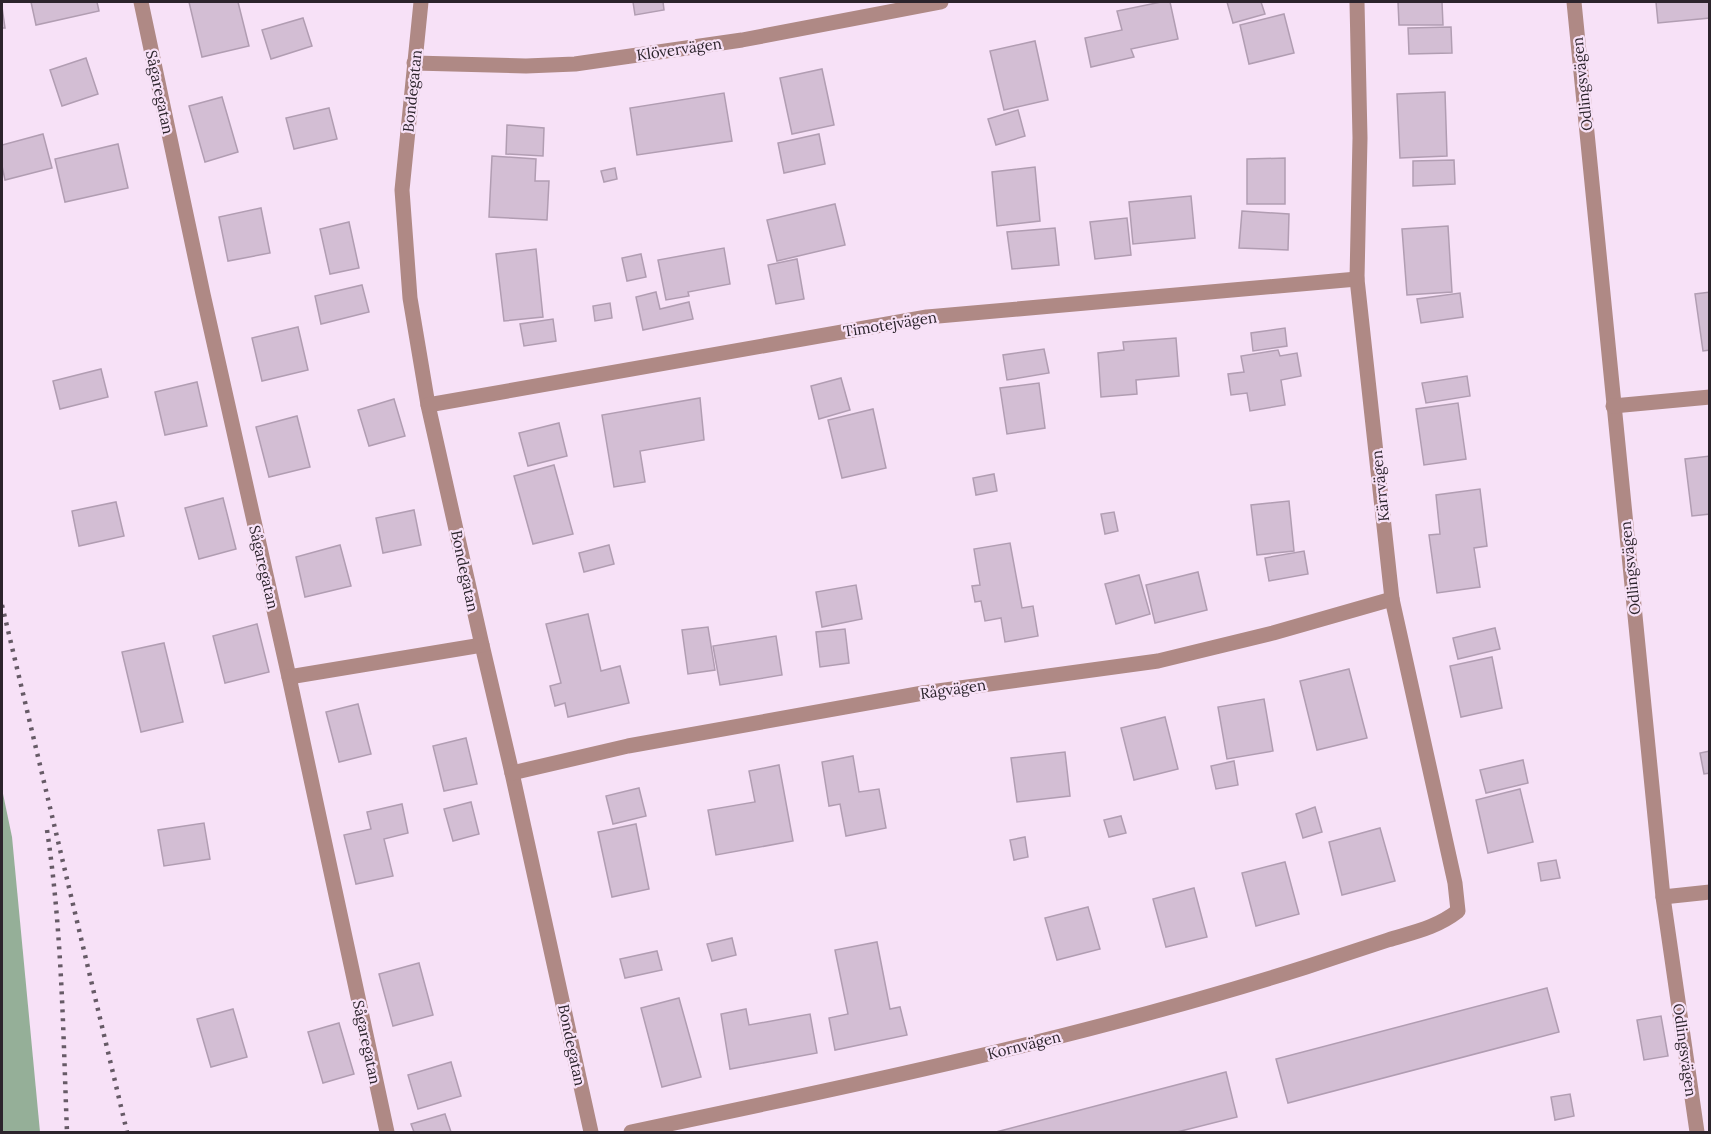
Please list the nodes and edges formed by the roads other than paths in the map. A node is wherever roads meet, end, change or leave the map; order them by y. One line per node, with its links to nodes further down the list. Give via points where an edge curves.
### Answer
1 (141, 2): 13 (street, Sågaregatan)
2 (422, 2): 6 (street, Bondegatan)
3 (940, 2): 6 (street, Klövervägen, via 742,40 574,64)
4 (1357, 2): 7 (street, Kärrvägen)
5 (1574, 2): 10 (street, Odlingsvägen)
6 (414, 63): 9 (street, Bondegatan, via 402,190 410,298)
7 (1357, 279): 9 (street, Timotejvägen, via 927,317); 11 (street, Kärrvägen)
8 (1710, 397): 10 (street)
9 (428, 405): 12 (street, Bondegatan)
10 (1614, 406): 16 (street, Odlingsvägen)
11 (1392, 599): 14 (street, Rågvägen, via 1158,661 923,693 628,746); 17 (street, Kärrvägen, via 1458,910 1442,923)
12 (482, 645): 13 (street); 14 (street, Bondegatan)
13 (289, 676): 18 (street, Sågaregatan)
14 (512, 773): 19 (street, Bondegatan)
15 (1710, 892): 16 (street)
16 (1663, 897): 21 (street, Odlingsvägen)
17 (1410, 933): 20 (street, Kornvägen, via 1104,1025 903,1075)
18 (387, 1132)
19 (591, 1132)
20 (631, 1132)
21 (1697, 1132)

